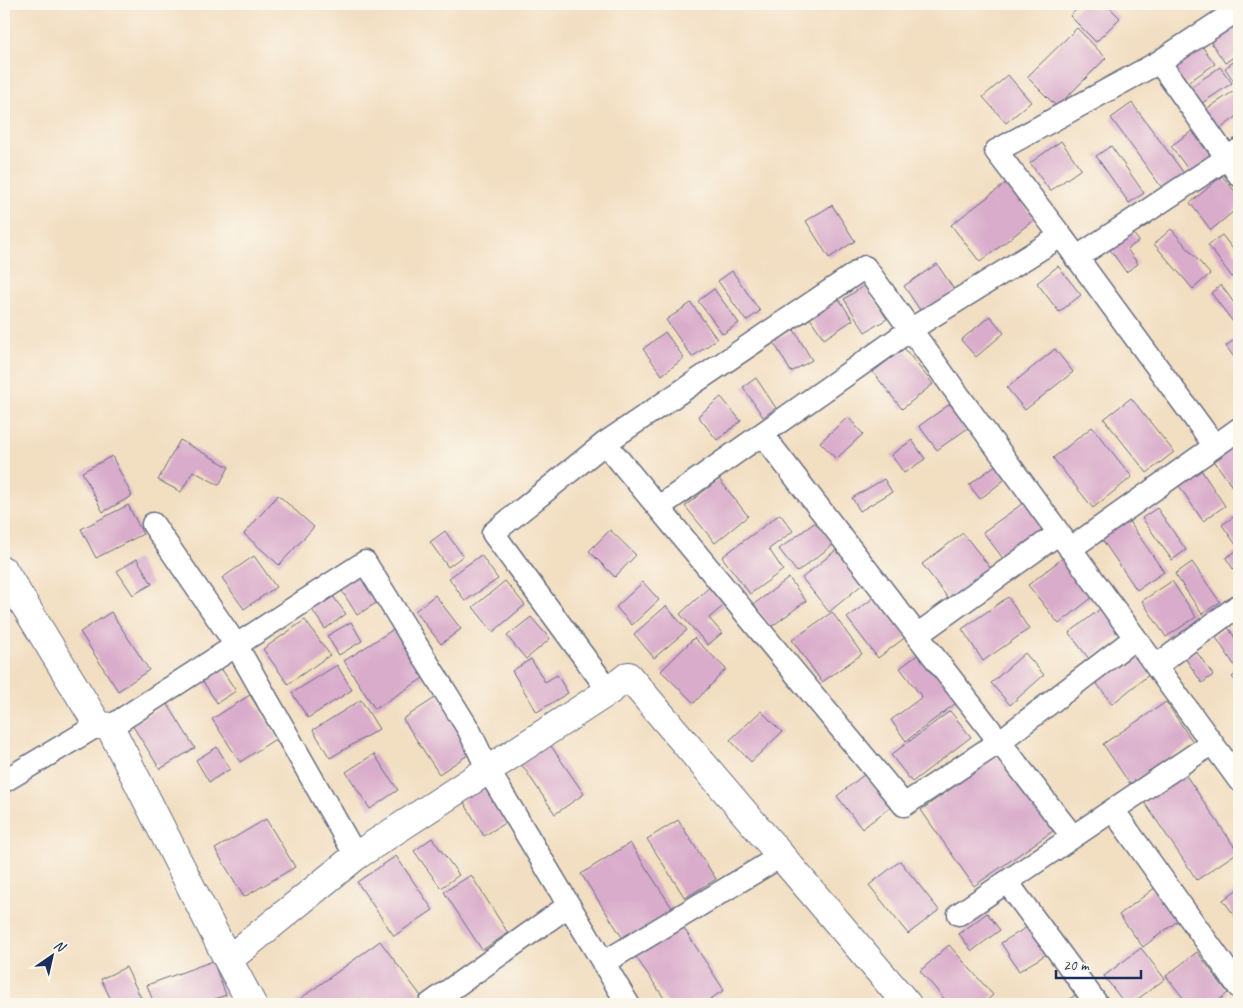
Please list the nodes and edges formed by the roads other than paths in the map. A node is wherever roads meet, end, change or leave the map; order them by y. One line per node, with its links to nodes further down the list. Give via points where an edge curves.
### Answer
1 (1239, 9): 2 (street)
2 (1159, 62): 3 (street); 4 (street, via 996,151)
3 (1236, 161): 5 (street)
4 (1061, 236): 5 (street); 6 (street)
5 (1076, 258): 10 (street)
6 (910, 330): 8 (street); 9 (street, via 865,267); 13 (street)
7 (1239, 429): 10 (street)
8 (762, 434): 11 (street); 16 (street)
9 (605, 442): 11 (street); 20 (street, via 493,533)
10 (1215, 446): 13 (street)
11 (659, 507): 22 (street, via 904,804)
12 (153, 524): 18 (street)
13 (1065, 541): 16 (street); 17 (street)
14 (4, 572): 21 (street)
15 (1239, 604): 19 (street)
16 (917, 635): 22 (street)
17 (1135, 638): 19 (street); 22 (street)
18 (236, 644): 21 (street); 25 (street, via 365,562 469,730); 29 (street)
19 (1156, 666): 23 (street)
20 (609, 691): 25 (street); 30 (street, via 628,676)
21 (104, 726): 26 (street); 34 (street)
22 (999, 742): 28 (street)
23 (1212, 743): 24 (street); 27 (street)
24 (1236, 769)
25 (488, 770): 29 (street); 32 (street)
26 (4, 781)
27 (1113, 810): 28 (street); 36 (street)
28 (1073, 837): 31 (street)
29 (356, 856): 34 (street)
30 (781, 856): 35 (street); 37 (street)
31 (1007, 882): 33 (street); 41 (street)
32 (568, 906): 35 (street); 39 (street)
33 (960, 914)
34 (228, 960): 38 (street)
35 (603, 963): 40 (street)
36 (1239, 987)
37 (898, 1001)
38 (252, 1004)
39 (430, 1004)
40 (628, 1004)
41 (1097, 1004)

